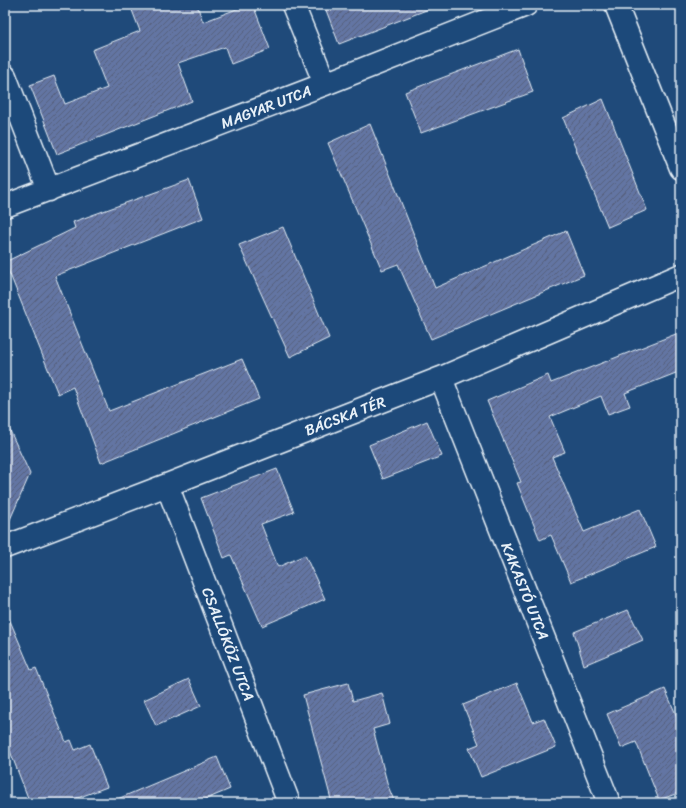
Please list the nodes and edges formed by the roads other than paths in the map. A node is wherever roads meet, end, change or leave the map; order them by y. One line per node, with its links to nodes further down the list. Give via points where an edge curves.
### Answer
1 (293, 5): 5 (street)
2 (526, 5): 5 (street, MAGYAR UTCA)
3 (616, 5): 6 (street)
4 (5, 76): 7 (street)
5 (325, 84): 7 (street, MAGYAR UTCA)
6 (681, 168)
7 (50, 190): 8 (street, MAGYAR UTCA)
8 (5, 206)
9 (681, 275): 10 (street, BÁCSKA TÉR)
10 (441, 378): 11 (street, BÁCSKA TÉR); 14 (street, KAKASTÓ UTCA)
11 (167, 486): 12 (street, BÁCSKA TÉR); 13 (street, CSALLÓKÖZ UTCA)
12 (5, 547)
13 (289, 803)
14 (609, 803)

